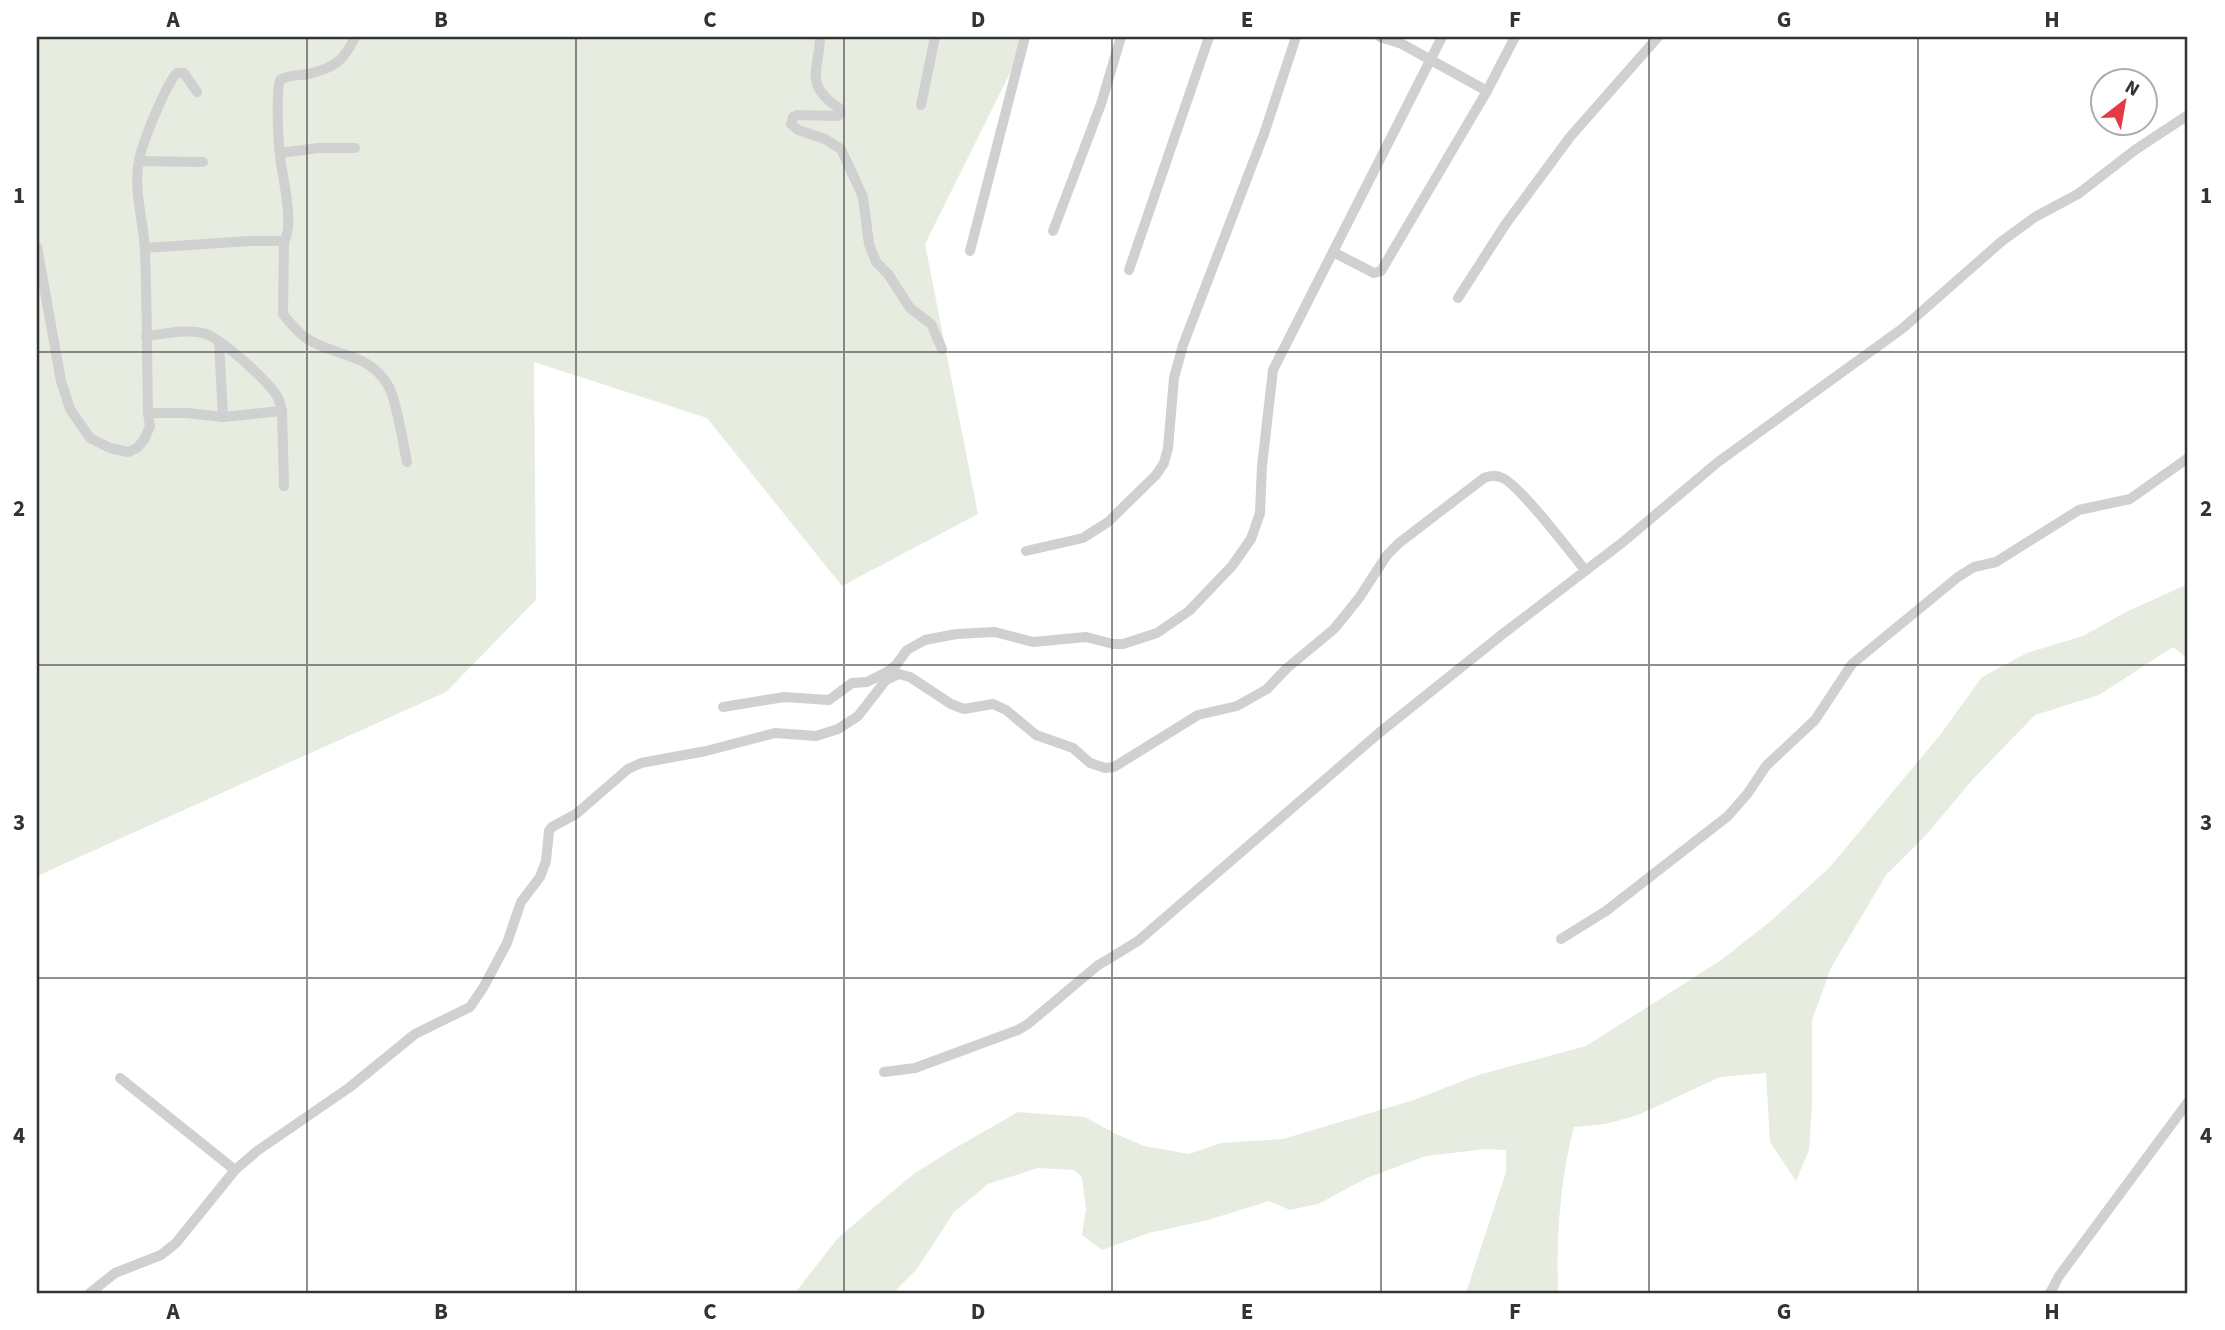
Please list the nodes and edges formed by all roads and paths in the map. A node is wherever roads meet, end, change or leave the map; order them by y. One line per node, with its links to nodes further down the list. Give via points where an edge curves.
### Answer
1 (355, 37): 18 (street, via 334,66 281,79)
2 (820, 37): 31 (street, via 814,79 840,114 793,117 791,124 841,149 863,197 876,262 910,308 931,324)
3 (935, 37): 15 (street)
4 (1025, 37): 25 (street)
5 (1121, 37): 21 (street)
6 (1209, 37): 27 (street)
7 (1296, 37): 38 (street, via 1183,345 1174,378 1164,463 1132,500 1083,538)
8 (1380, 37): 12 (street)
9 (1442, 37): 12 (street)
10 (1515, 37): 13 (street)
11 (1658, 37): 28 (street, via 1570,137)
12 (1431, 60): 13 (street); 26 (street)
13 (1487, 91): 26 (street, via 1381,271 1374,273)
14 (197, 92): 19 (street, via 184,73 173,77)
15 (921, 105)
16 (2188, 115): 39 (street, via 2003,241 1903,328 1718,462)
17 (355, 148): 18 (street)
18 (280, 153): 22 (street, via 287,195 288,234)
19 (139, 161): 20 (street); 24 (street, via 138,201)
20 (203, 163)
21 (1053, 231)
22 (284, 241): 24 (street); 36 (street, via 283,314 305,338 351,355 380,375 390,389)
23 (37, 247): 33 (street, via 70,409 90,438 128,452 144,440 150,426)
24 (145, 248): 29 (street)
25 (970, 251)
26 (1332, 252): 40 (street, via 1273,370 1261,513 1251,539 1189,611 1157,633 1123,644 1086,636 1033,642 995,632 925,640 907,650)
27 (1129, 270)
28 (1458, 298)
29 (146, 336): 30 (street, via 191,331); 33 (street)
30 (219, 342): 32 (street, via 266,382); 34 (street)
31 (942, 349)
32 (282, 411): 34 (street); 37 (street)
33 (148, 413): 34 (street)
34 (223, 416)
35 (2188, 458): 43 (street, via 2130,499 2079,510 1996,562 1958,577 1852,664 1815,720 1766,766 1728,816 1606,911)
36 (407, 462)
37 (284, 486)
38 (1026, 551)
39 (1585, 570): 41 (street, via 1509,481 1500,476 1484,478 1399,543 1334,628 1267,689 1237,706 1198,715 1114,767 1090,763 1073,748 1036,735 993,704 964,709); 44 (street, via 1379,733 1138,941 1097,966 1028,1024 915,1068)
40 (887, 672): 41 (street); 42 (street, via 867,682 852,683 829,700 784,697)
41 (899, 674): 47 (street, via 886,680 858,716 838,729 816,736 775,733 628,769 549,831 540,877 521,902 507,943 470,1007 406,1040)
42 (723, 708)
43 (1561, 939)
44 (884, 1072)
45 (120, 1078): 47 (street)
46 (2188, 1102): 49 (street)
47 (235, 1170): 48 (street, via 176,1243 161,1255 127,1266)
48 (90, 1293)
49 (2050, 1293)

